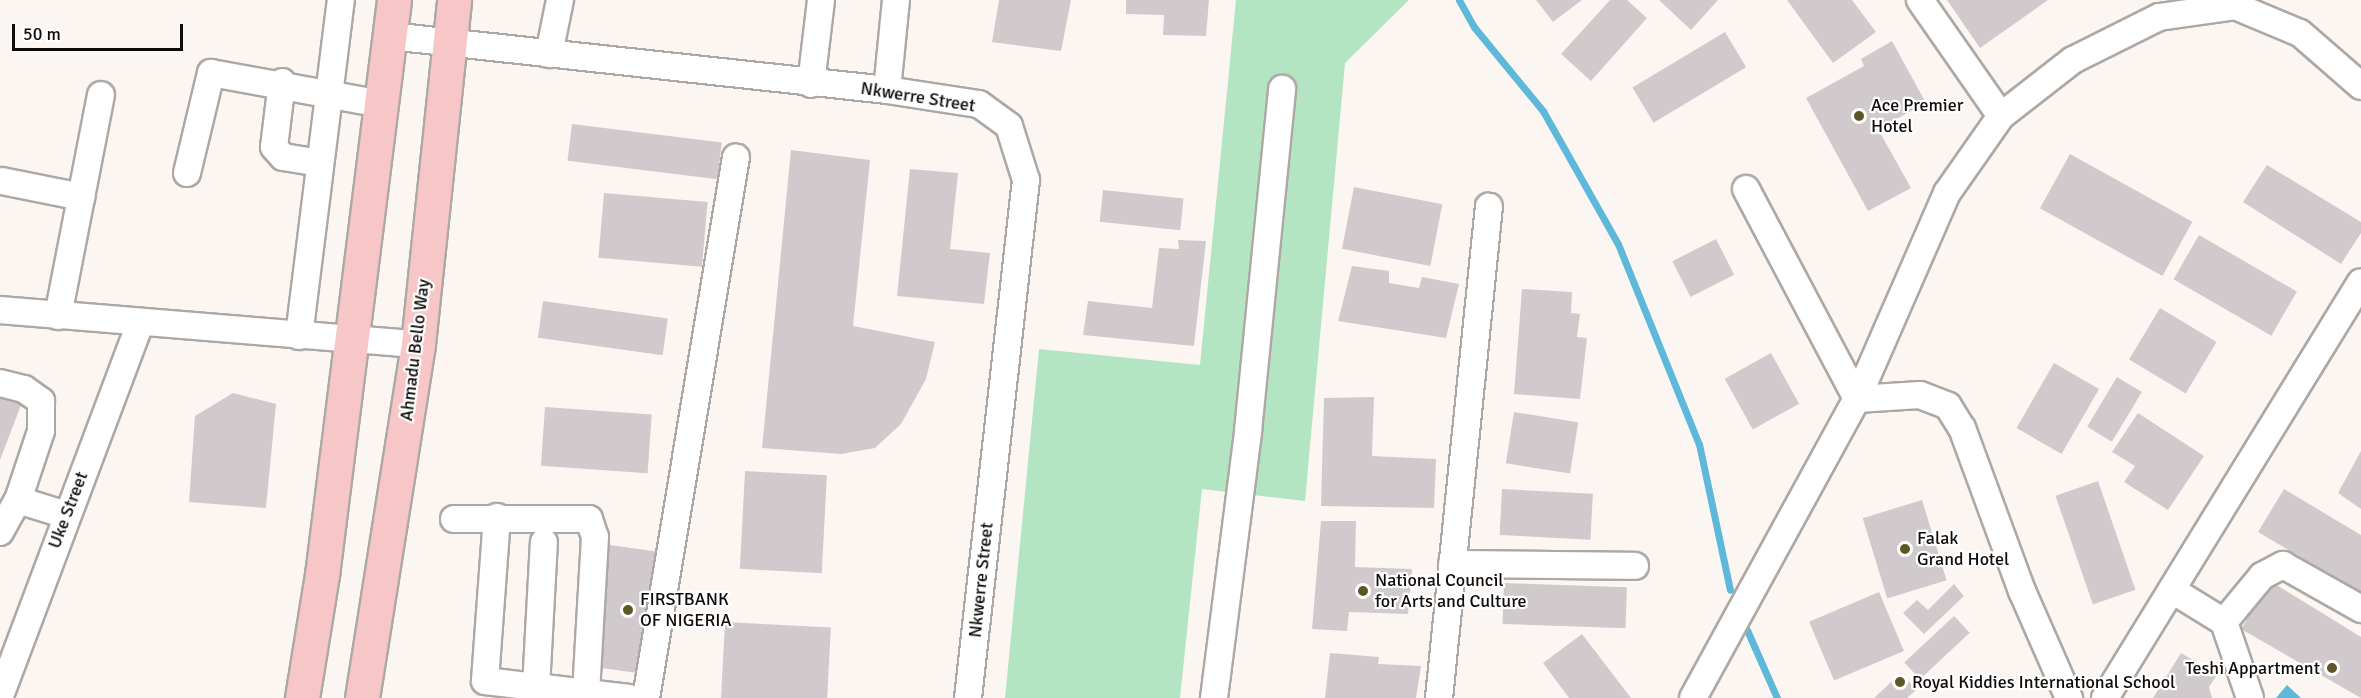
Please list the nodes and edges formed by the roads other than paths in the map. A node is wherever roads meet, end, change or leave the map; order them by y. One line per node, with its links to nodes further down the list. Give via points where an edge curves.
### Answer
1 (341, 0): 17 (street)
2 (394, 0): 9 (main road)
3 (454, 0): 10 (main road, Ahmadu Bello Way)
4 (560, 0): 11 (street)
5 (820, 0): 13 (street)
6 (896, 0): 16 (street)
7 (1920, 0): 20 (street)
8 (2234, 3): 14 (street, via 2300,33); 20 (street, via 2159,17 2073,60)
9 (390, 36): 10 (street, Nkwerre Street); 19 (main road)
10 (450, 42): 11 (street, Nkwerre Street); 34 (main road, Ahmadu Bello Way)
11 (549, 54): 13 (street, Nkwerre Street)
12 (282, 82): 17 (street); 22 (street, via 274,147 283,157); 23 (street, via 223,73 206,77)
13 (811, 84): 16 (street, Nkwerre Street)
14 (2361, 86)
15 (1282, 89): 56 (street, via 1251,409)
16 (887, 90): 55 (street, Nkwerre Street, via 979,104 1009,126 1026,180)
17 (327, 93): 19 (street); 22 (street)
18 (101, 95): 26 (street)
19 (382, 104): 33 (main road)
20 (2001, 116): 36 (street, via 1947,193)
21 (736, 157): 54 (street)
22 (320, 163): 32 (street)
23 (187, 173)
24 (2, 181): 26 (street)
25 (1746, 189): 36 (street)
26 (81, 197): 30 (street)
27 (1488, 207): 43 (street)
28 (2361, 282): 45 (street)
29 (0, 310): 30 (street)
30 (58, 316): 31 (street)
31 (140, 324): 32 (street); 38 (street, Uke Street)
32 (299, 336): 33 (street)
33 (353, 340): 34 (street); 51 (main road)
34 (418, 344): 52 (main road, Ahmadu Bello Way)
35 (0, 383): 37 (street, via 24,388 41,401 41,432)
36 (1857, 399): 58 (street); 59 (street, via 1920,395 1948,406 1962,428)
37 (18, 500): 38 (street); 41 (street)
38 (66, 515): 50 (street, Uke Street)
39 (497, 517): 40 (street); 48 (street, via 482,674 493,685); 49 (street, via 582,516 594,527)
40 (454, 519)
41 (0, 532)
42 (544, 542): 48 (street)
43 (1452, 564): 44 (street); 57 (street)
44 (1635, 566)
45 (2172, 590): 47 (street); 60 (street)
46 (2361, 609): 47 (street, via 2283,565 2262,576)
47 (2224, 622): 61 (street)
48 (536, 688): 49 (street)
49 (586, 692): 53 (street)
50 (0, 696)
51 (302, 698)
52 (362, 698)
53 (629, 698)
54 (646, 698)
55 (968, 698)
56 (1214, 698)
57 (1439, 698)
58 (1693, 698)
59 (2069, 698)
60 (2106, 698)
61 (2250, 698)

